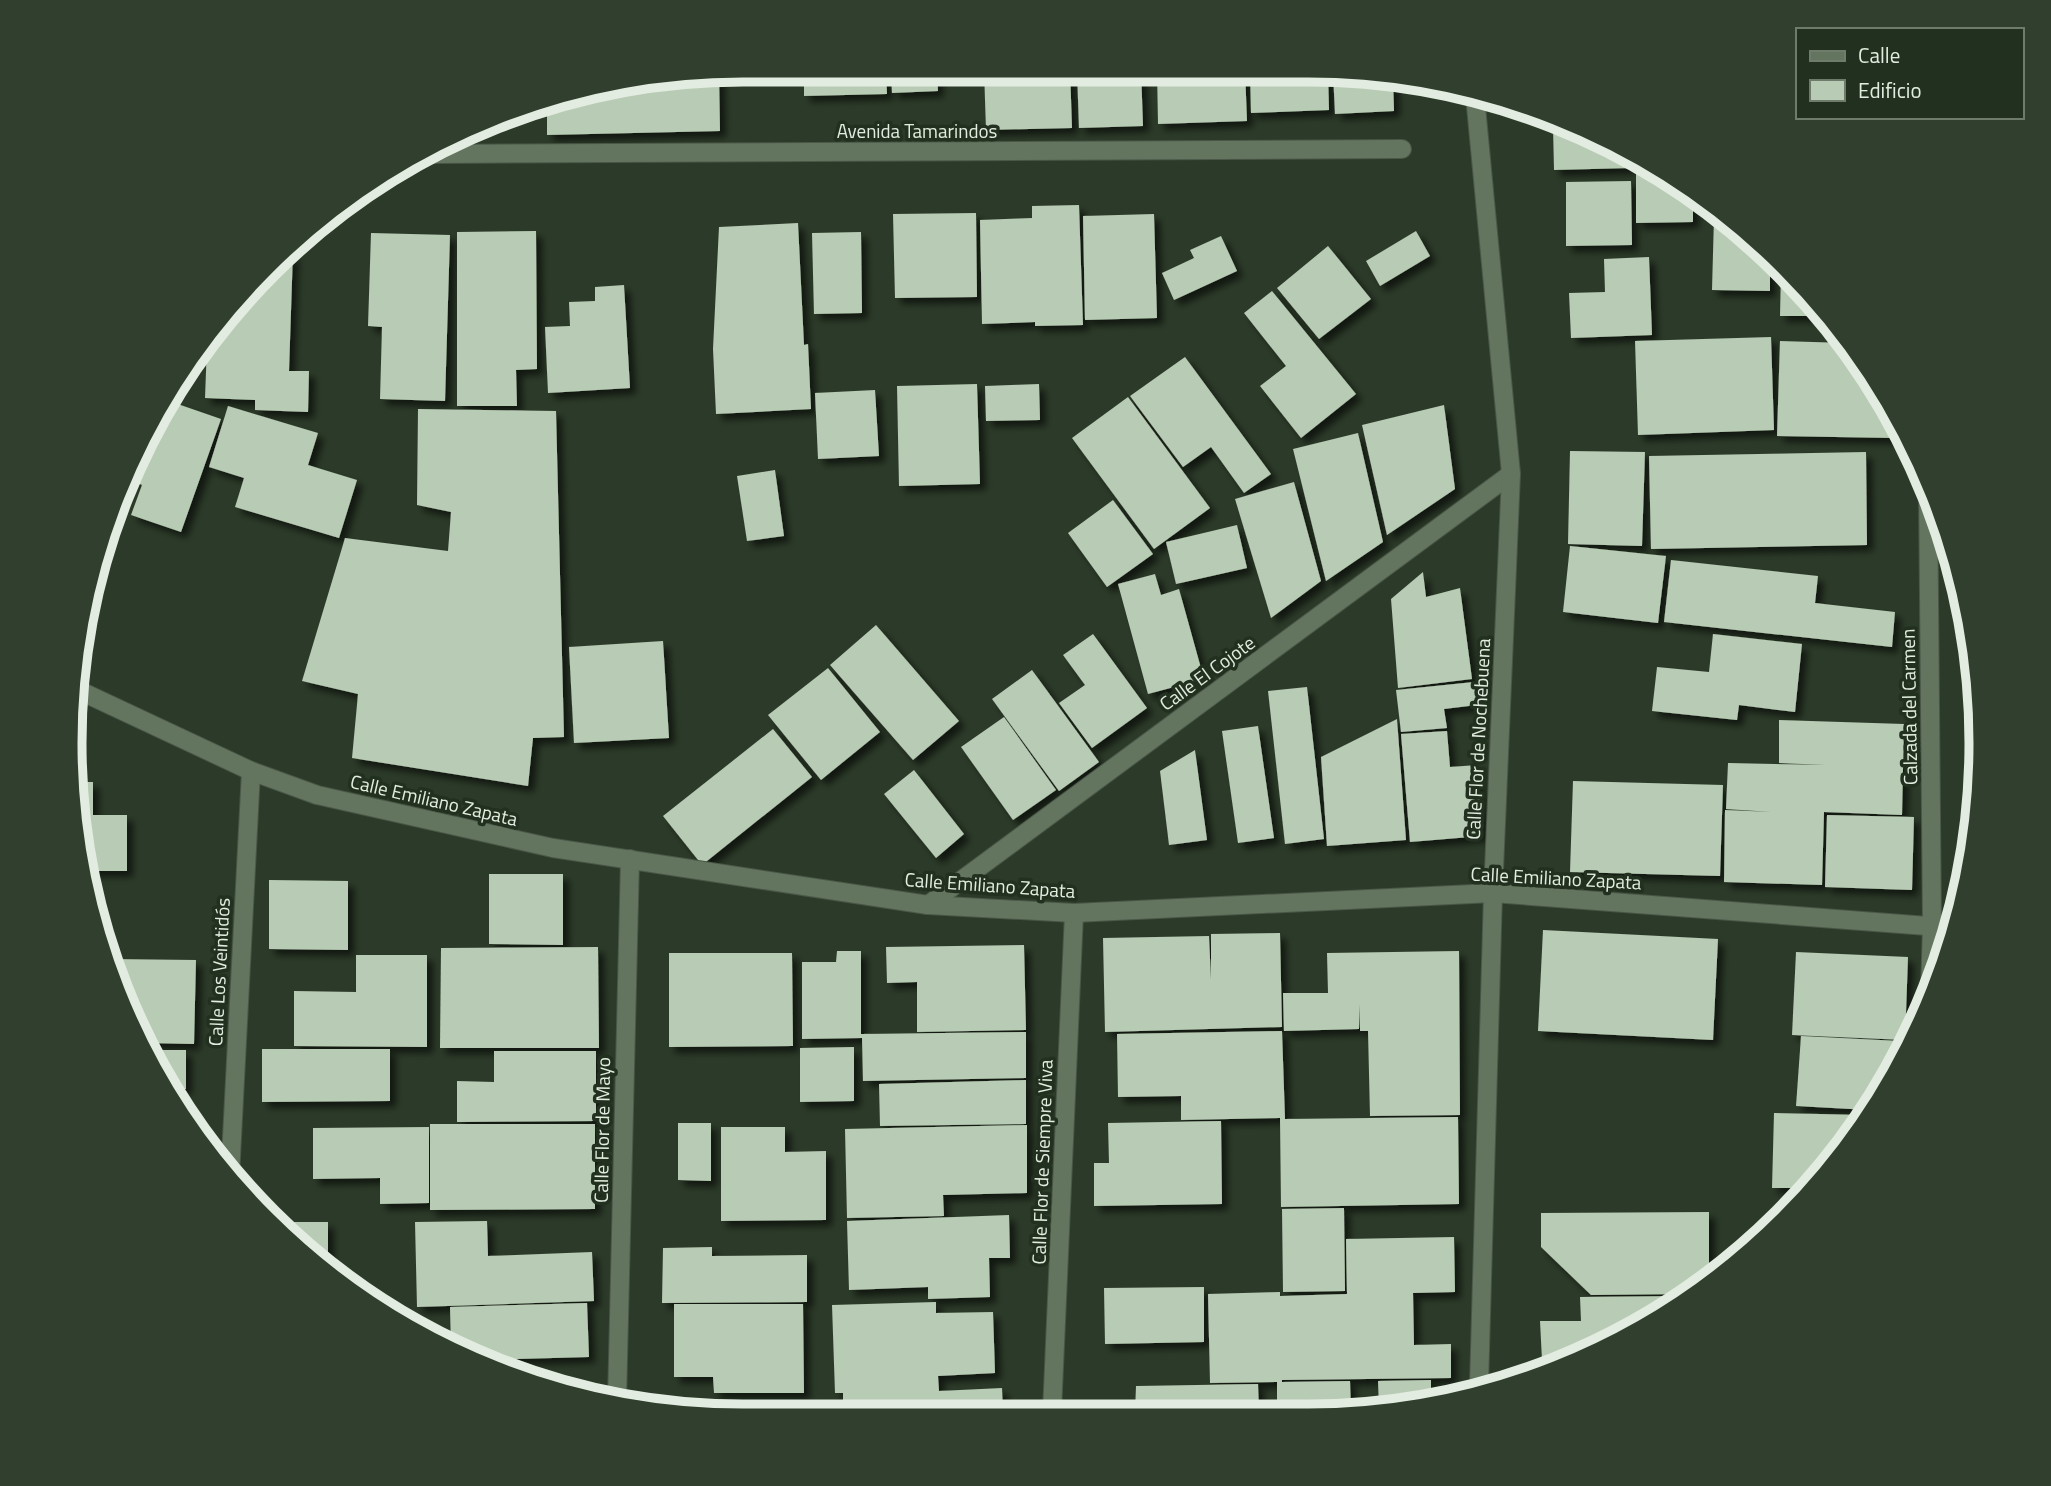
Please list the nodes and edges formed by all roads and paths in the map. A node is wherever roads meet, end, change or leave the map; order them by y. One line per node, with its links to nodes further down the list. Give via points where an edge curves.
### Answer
1 (1476, 104): 4 (street, Calle Flor de Nochebuena)
2 (1402, 149): 3 (street, Avenida Tamarindos)
3 (442, 155)
4 (1511, 474): 9 (street, Calle Flor de Nochebuena); 10 (street, Calle El Cojote)
5 (1928, 516): 12 (street, Calzada del Carmen)
6 (85, 694): 7 (street, Calle Emiliano Zapata)
7 (251, 771): 8 (street, Calle Emiliano Zapata, via 317,795 553,848); 15 (street, Calle Los Veintidós)
8 (630, 859): 10 (street, Calle Emiliano Zapata); 17 (street, Calle Flor de Mayo)
9 (1493, 893): 11 (street, Calle Emiliano Zapata); 12 (street, Calle Emiliano Zapata); 16 (street, Calle Flor de Nochebuena)
10 (928, 905): 11 (street, Calle Emiliano Zapata)
11 (1074, 913): 18 (street, Calle Flor de Siempre Viva)
12 (1932, 925): 13 (street, Calle Emiliano Zapata); 14 (street, Calzada del Carmen)
13 (1942, 926)
14 (1931, 963)
15 (231, 1160)
16 (1479, 1381)
17 (617, 1392)
18 (1052, 1404)

